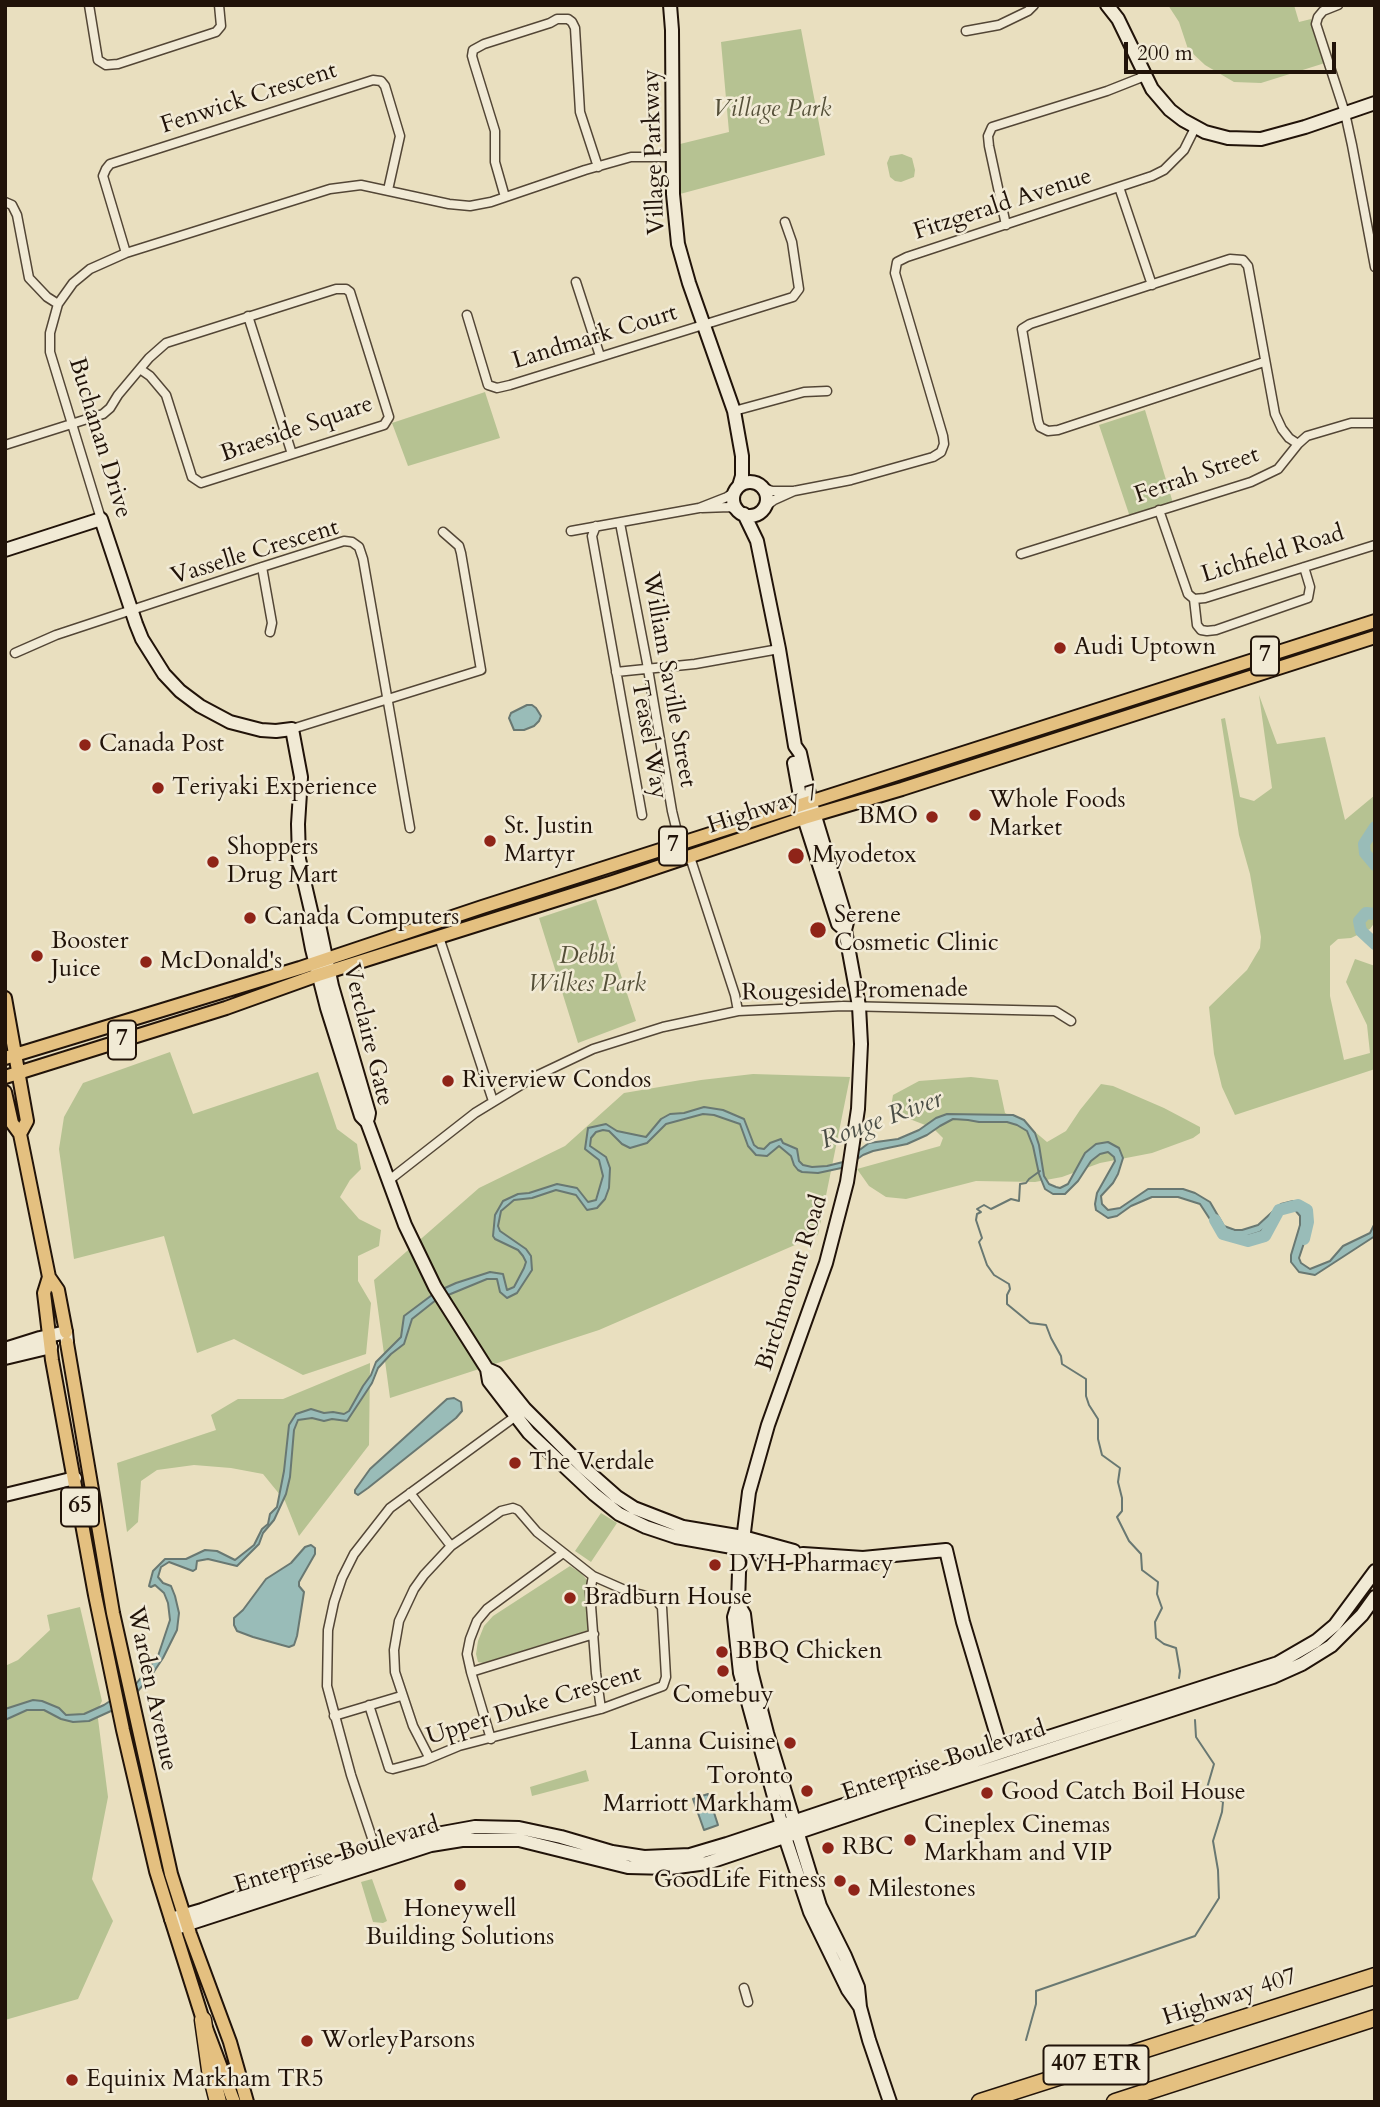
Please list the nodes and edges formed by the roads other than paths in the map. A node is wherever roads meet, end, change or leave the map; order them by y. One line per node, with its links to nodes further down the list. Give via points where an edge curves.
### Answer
1 (89, 5): 2 (street, via 98,60 106,65 216,33 221,26)
2 (219, 5)
3 (670, 5): 12 (main road, Village Parkway)
4 (1034, 5): 7 (street, via 999,25)
5 (1107, 5): 8 (main road)
6 (1338, 5): 10 (street, via 1323,11 1315,24)
7 (965, 31)
8 (1145, 76): 11 (main road, via 1163,103); 19 (street, via 992,127 989,146)
9 (1375, 103): 10 (main road)
10 (1345, 113): 11 (main road, via 1261,139 1228,138); 21 (street)
11 (1195, 128): 14 (street, Fitzgerald Avenue, via 1184,150 1164,170)
12 (673, 157): 13 (street, Buchanan Drive, via 631,157); 27 (main road, Village Parkway, via 678,244)
13 (598, 167): 16 (street, Buchanan Drive); 16 (street, via 580,112 575,28 568,19 557,19 473,50 495,131 495,163)
14 (1119, 187): 19 (street, Fitzgerald Avenue); 23 (street)
15 (388, 190): 16 (street, Buchanan Drive, via 470,206); 20 (street, Buchanan Drive, via 350,185 321,191); 20 (street, Fenwick Crescent, via 400,136 385,86 373,80 110,164 103,176)
16 (505, 197)
17 (5, 202): 24 (street, via 17,215 29,278)
18 (785, 222): 27 (street, Landmark Court, via 792,242 796,294)
19 (1006, 225): 41 (street, Fitzgerald Avenue, via 895,265 943,436 941,452 851,480)
20 (126, 253): 24 (street, Buchanan Drive, via 81,275)
21 (1375, 267)
22 (576, 282): 28 (street)
23 (1152, 285): 29 (street, via 1230,259 1246,262); 29 (street, via 1022,330 1038,421 1044,430 1058,430)
24 (58, 304): 34 (street, Buchanan Drive, via 50,352)
25 (467, 315): 28 (street, Landmark Court, via 490,386 510,385)
26 (248, 316): 30 (street, Braeside Square, via 166,343); 37 (street); 37 (street, Braeside Square, via 336,289 350,292 387,407 389,417 384,425)
27 (703, 325): 28 (street, Landmark Court); 32 (main road, Village Parkway)
28 (600, 356)
29 (1264, 362): 35 (street, via 1278,422)
30 (140, 369): 34 (street, Braeside Square, via 103,414); 37 (street, Braeside Square, via 156,381 170,404 195,481 201,483)
31 (827, 391): 32 (street, via 798,393)
32 (734, 411): 38 (main road, Village Parkway)
33 (1375, 423): 35 (street, Ferrah Street, via 1351,423)
34 (72, 425): 36 (street, Braeside Square); 46 (street, Buchanan Drive)
35 (1298, 443): 44 (street, Ferrah Street, via 1269,474)
36 (5, 445)
37 (292, 454)
38 (742, 456): 39 (main road, Village Parkway); 40 (main road, Village Parkway)
39 (760, 486): 40 (main road, via 747,482); 41 (street, Fitzgerald Avenue); 43 (main road, via 767,497)
40 (737, 489): 42 (street); 45 (main road, via 734,502)
41 (794, 491): 43 (street, Fitzgerald Avenue)
42 (699, 508): 45 (street, via 730,507); 47 (street)
43 (763, 509): 45 (main road, via 752,515); 51 (main road)
44 (1159, 510): 54 (street, Ferrah Street); 57 (street, Lichfield Road, via 1188,594)
45 (741, 512): 51 (main road)
46 (102, 519): 53 (main road); 58 (main road, Buchanan Drive)
47 (620, 523): 48 (street); 64 (street, William Saville Street)
48 (596, 526): 50 (street); 65 (street, Teasel Way, via 592,536)
49 (443, 531): 66 (street, Buchanan Drive, via 461,553 481,670)
50 (571, 531)
51 (757, 541): 62 (main road)
52 (1375, 545): 56 (street, Lichfield Road)
53 (5, 550)
54 (1021, 554)
55 (262, 567): 58 (street, Vasselle Crescent); 60 (street); 66 (street, Vasselle Crescent, via 344,541 359,547)
56 (1304, 567): 57 (street, Lichfield Road); 57 (street, via 1308,598 1216,630 1197,625)
57 (1194, 598)
58 (132, 611): 63 (street, Vasselle Crescent); 67 (main road, Buchanan Drive, via 142,639 164,674 200,706 242,726)
59 (1375, 621): 68 (main road, Highway 7 / 7)
60 (270, 632)
61 (1375, 637): 68 (main road, Highway 7 / 7, via 902,789)
62 (779, 649): 64 (street); 68 (main road)
63 (15, 653)
64 (648, 670): 65 (street); 71 (street, William Saville Street)
65 (616, 672): 69 (street, Teasel Way)
66 (387, 701): 67 (street, Buchanan Drive); 70 (street)
67 (292, 729): 74 (main road, Verclaire Gate, via 301,777 297,849 312,915 318,919)
68 (808, 810): 71 (main road, Highway 7 / 7); 72 (main road, Highway 7 / 7); 76 (main road, Birchmount Road, via 838,924 845,930)
69 (642, 815)
70 (410, 828)
71 (680, 844): 74 (main road, Highway 7 / 7)
72 (690, 857): 73 (main road, Highway 7 / 7); 77 (street)
73 (439, 937): 74 (main road, Highway 7 / 7); 83 (street)
74 (322, 967): 79 (main road, Highway 7 / 7); 80 (main road, Highway 7 / 7, via 226,1008); 84 (main road, Verclaire Gate, via 361,1116); 84 (main road, Verclaire Gate, via 369,1113)
75 (5, 998): 79 (main road, Warden Avenue / 65)
76 (859, 1006): 77 (street, Rougeside Promenade); 78 (street, Rougeside Promenade, via 1055,1011); 96 (main road, Birchmount Road, via 860,1084 842,1206 768,1425 749,1492)
77 (738, 1011): 83 (street, Rougeside Promenade, via 663,1027 593,1049)
78 (1072, 1021)
79 (11, 1056): 80 (main road, Warden Avenue / 65)
80 (19, 1073): 81 (main road, Highway 7 / 7); 85 (main road, Warden Avenue / 65, via 27,1121)
81 (5, 1077)
82 (5, 1092): 85 (main road, Warden Avenue / 65, via 12,1123)
83 (493, 1101): 86 (street, Rougeside Promenade)
84 (367, 1122): 86 (main road)
85 (20, 1134): 87 (main road, Warden Avenue / 65)
86 (388, 1181): 92 (main road, via 414,1247 444,1303)
87 (49, 1277): 88 (main road, Warden Avenue / 65, via 58,1290); 89 (main road, Warden Avenue / 65, via 44,1293)
88 (66, 1338): 89 (main road); 104 (main road, Warden Avenue / 65, via 113,1613)
89 (50, 1341): 90 (main road); 91 (main road); 93 (main road, Warden Avenue / 65)
90 (5, 1349)
91 (5, 1358)
92 (521, 1413): 94 (street); 96 (main road, via 634,1508)
93 (75, 1478): 95 (main road); 104 (main road, Warden Avenue / 65, via 95,1595)
94 (410, 1493): 97 (street); 108 (street, via 390,1508 354,1554 338,1590 326,1659)
95 (5, 1495)
96 (742, 1543): 111 (main road, via 863,1558 946,1550); 112 (main road, Birchmount Road, via 734,1617 740,1673 759,1747)
97 (451, 1546): 98 (street, Upper Duke Crescent, via 501,1511 513,1508); 105 (street, via 414,1589 399,1621 394,1661)
98 (563, 1553): 100 (street, Upper Duke Crescent); 103 (street, via 477,1621 467,1654)
99 (1375, 1571): 111 (main road, Enterprise Boulevard, via 1335,1625 1278,1663)
100 (593, 1576): 102 (street); 107 (street, Upper Duke Crescent, via 654,1598 662,1607 664,1620 663,1686)
101 (1375, 1597): 111 (main road, Enterprise Boulevard, via 1331,1646 1273,1677)
102 (594, 1634): 103 (street); 107 (street)
103 (471, 1672): 109 (street)
104 (119, 1676): 114 (main road, Warden Avenue / 65, via 136,1722); 115 (main road, Warden Avenue / 65, via 123,1730)
105 (401, 1696): 106 (street); 110 (street)
106 (369, 1705): 108 (street); 110 (street, Upper Duke Crescent, via 389,1768)
107 (601, 1709): 109 (street, Upper Duke Crescent)
108 (334, 1716): 113 (street)
109 (491, 1739): 110 (street, Upper Duke Crescent)
110 (429, 1757)
111 (1004, 1758): 112 (main road, Enterprise Boulevard)
112 (790, 1830): 113 (main road, Enterprise Boulevard, via 690,1855 644,1857 519,1828 475,1826 430,1835); 124 (main road, Birchmount Road, via 810,1912 860,2007)
113 (379, 1857): 114 (main road, Enterprise Boulevard)
114 (186, 1920): 115 (main road, Enterprise Boulevard); 123 (main road, Warden Avenue / 65)
115 (172, 1924): 120 (main road, Warden Avenue / 65)
116 (1375, 1976): 125 (highway, Highway 407 / 407 ETR)
117 (744, 1988): 118 (street)
118 (748, 2001)
119 (1375, 2018): 126 (highway, 407 ETR)
120 (203, 2020): 121 (highway); 122 (main road, Warden Avenue / 65)
121 (218, 2102)
122 (234, 2102)
123 (247, 2102)
124 (890, 2102)
125 (980, 2102)
126 (1115, 2102)

